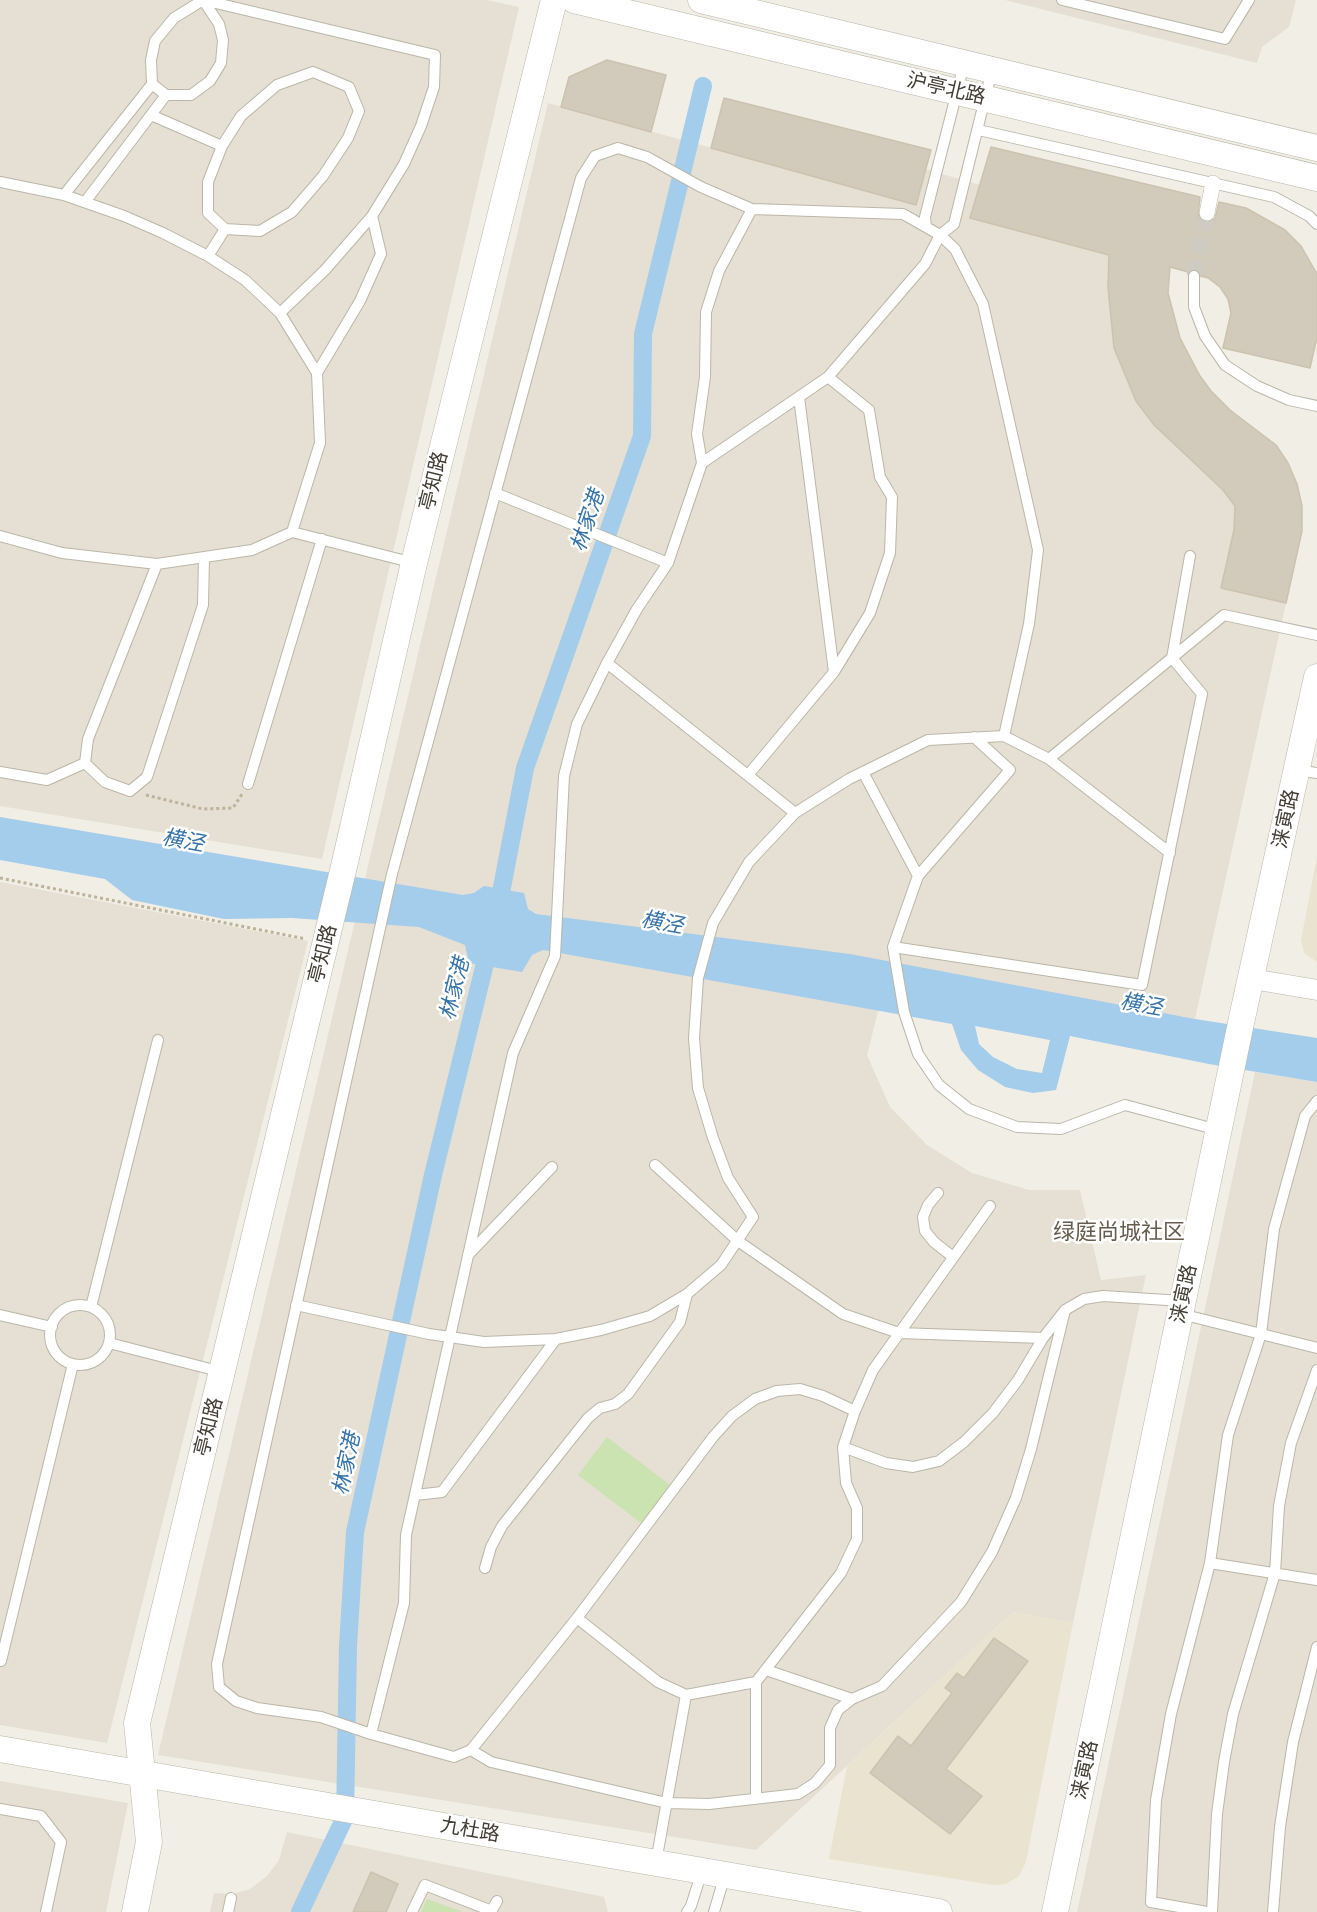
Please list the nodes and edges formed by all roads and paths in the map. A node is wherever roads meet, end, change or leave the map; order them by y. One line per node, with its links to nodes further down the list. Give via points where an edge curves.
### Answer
1 (202, 0): 9 (lane, via 174,18 154,41); 11 (lane, via 219,24 223,40 221,63 210,81 191,95); 24 (lane, via 435,55 434,87 421,126 404,164)
2 (554, 0): 44 (street, 亭知路)
3 (574, 0): 10 (street, 沪亭北路)
4 (701, 0): 7 (street, 沪亭北路)
5 (1062, 0): 6 (lane, via 1225,39)
6 (1249, 0)
7 (964, 63): 8 (street, 沪亭北路); 10 (lane)
8 (992, 70): 12 (lane); 16 (street, 沪亭北路)
9 (152, 84): 11 (lane); 20 (lane)
10 (957, 92): 12 (street, 沪亭北路); 26 (lane, via 925,217)
11 (166, 95): 13 (lane)
12 (985, 98): 17 (street, 沪亭北路); 28 (lane, via 954,224)
13 (151, 115): 15 (lane); 21 (lane)
14 (983, 131): 19 (lane)
15 (222, 146): 27 (lane, via 208,182 208,213); 27 (lane, via 241,116 277,85 313,72 349,87 359,111 348,138 292,212 260,231)
16 (1317, 148)
17 (1317, 178)
18 (0, 182): 20 (lane)
19 (1213, 183): 23 (street); 25 (lane, via 1274,197)
20 (64, 195): 21 (lane)
21 (85, 202): 29 (lane, via 153,228)
22 (752, 209): 26 (lane, via 903,214); 36 (lane, via 719,272 705,312 705,377 697,434); 37 (lane, via 647,157 618,148 595,156 581,178)
23 (1207, 213)
24 (372, 216): 31 (lane, via 326,270); 32 (lane, via 381,254 360,301)
25 (1317, 224)
26 (926, 227): 28 (lane)
27 (225, 230): 29 (lane)
28 (940, 235): 33 (lane, via 925,264); 51 (lane, via 955,249 983,304 1038,550 1029,624)
29 (208, 256): 31 (lane, via 245,280)
30 (1194, 276): 35 (lane, via 1194,308 1204,336 1225,365 1257,386 1289,400)
31 (280, 313): 32 (lane)
32 (317, 373): 38 (lane, via 320,443)
33 (828, 377): 34 (lane); 49 (lane, via 869,410 880,477 892,497 890,553 870,614)
34 (799, 397): 36 (lane); 49 (lane)
35 (1317, 406)
36 (702, 463): 43 (lane)
37 (495, 493): 43 (lane); 80 (lane, via 392,874)
38 (292, 532): 40 (lane); 42 (lane, via 252,550)
39 (0, 536): 45 (lane, via 62,553)
40 (322, 539): 44 (lane); 59 (lane)
41 (1190, 556): 47 (lane)
42 (204, 557): 45 (lane); 60 (lane, via 203,605 147,777)
43 (668, 562): 48 (lane)
44 (414, 563): 65 (street, 亭知路)
45 (157, 564): 54 (lane, via 88,739)
46 (1317, 635): 47 (lane, via 1224,615)
47 (1172, 658): 53 (lane); 62 (lane, via 1202,694)
48 (607, 663): 58 (lane); 77 (lane, via 578,724 564,776 555,956 513,1053)
49 (834, 672): 58 (lane)
50 (1317, 677): 55 (street, 涞寅路)
51 (1004, 736): 52 (lane); 53 (lane)
52 (974, 737): 57 (lane, via 928,740); 63 (lane, via 1010,770)
53 (1050, 759): 62 (lane)
54 (85, 763): 56 (lane, via 47,780); 60 (lane, via 105,782)
55 (1307, 771): 67 (street, 涞寅路)
56 (0, 772)
57 (863, 772): 61 (lane); 63 (lane)
58 (748, 775): 61 (lane)
59 (248, 784): 60 (path, via 233,808 203,809)
60 (130, 791)
61 (795, 813): 76 (lane, via 749,862 713,923 698,978 694,1038 698,1088 728,1178 753,1217)
62 (1170, 853): 66 (lane, via 1142,985)
63 (918, 876): 66 (lane)
64 (0, 878): 65 (path)
65 (326, 943): 95 (street, 亭知路)
66 (893, 947): 71 (lane, via 904,1012 918,1054 939,1085 969,1109 1017,1127 1061,1129 1125,1105)
67 (1252, 979): 68 (street); 71 (street, 涞寅路)
68 (1317, 990)
69 (158, 1040): 81 (lane)
70 (1317, 1101): 87 (lane, via 1305,1116 1274,1229)
71 (1218, 1130): 82 (street, 涞寅路)
72 (654, 1165): 76 (lane)
73 (552, 1167): 77 (lane)
74 (938, 1193): 78 (lane, via 923,1217 925,1231)
75 (990, 1206): 78 (lane)
76 (738, 1241): 79 (lane, via 721,1264); 86 (lane, via 843,1314)
77 (468, 1256): 88 (lane)
78 (953, 1257): 86 (lane)
79 (687, 1294): 89 (lane, via 650,1316); 100 (lane, via 680,1322 628,1394 588,1418 502,1526 490,1547)
80 (296, 1305): 88 (lane); 110 (lane, via 217,1664 219,1687 236,1701 257,1708 321,1717)
81 (91, 1307): 85 (lane, via 81,1305 62,1311); 91 (lane, via 105,1318)
82 (1181, 1308): 83 (lane, via 1103,1296 1084,1299); 87 (lane); 128 (street, 涞寅路)
83 (1065, 1310): 90 (lane); 109 (lane, via 1019,1488 992,1552 961,1602 882,1686)
84 (0, 1315): 85 (lane)
85 (52, 1327): 93 (lane, via 52,1346)
86 (899, 1333): 90 (lane); 96 (lane, via 873,1370)
87 (1261, 1334): 92 (lane); 99 (lane, via 1228,1435)
88 (450, 1337): 89 (lane, via 484,1342); 98 (lane)
89 (556, 1338): 98 (lane, via 442,1492)
90 (1043, 1338): 97 (lane, via 993,1413 939,1461 913,1467 886,1463)
91 (109, 1343): 93 (lane, via 105,1352 91,1363); 95 (lane)
92 (1317, 1348)
93 (73, 1364): 105 (lane)
94 (1317, 1370): 101 (lane, via 1291,1443 1278,1506)
95 (222, 1372): 113 (street, 亭知路, via 137,1723)
96 (855, 1411): 97 (lane); 103 (lane, via 800,1389 777,1391 755,1399 732,1416)
97 (843, 1447): 106 (lane, via 846,1483 858,1508 857,1539 841,1573)
98 (415, 1495): 110 (lane, via 405,1535 404,1603)
99 (1210, 1563): 101 (lane); 129 (lane, via 1170,1714 1156,1800 1150,1902)
100 (485, 1568)
101 (1275, 1573): 102 (lane); 130 (lane, via 1233,1714 1224,1762)
102 (1317, 1580)
103 (577, 1618): 108 (lane, via 658,1682); 112 (lane)
104 (1317, 1647): 131 (lane, via 1293,1742)
105 (1, 1661)
106 (766, 1670): 107 (lane); 109 (lane)
107 (756, 1682): 108 (lane); 114 (lane)
108 (686, 1695): 115 (lane)
109 (852, 1699): 114 (lane, via 838,1710 830,1728 830,1765 815,1784 798,1794)
110 (371, 1734): 112 (lane, via 454,1757)
111 (0, 1749): 113 (street, 九杜路)
112 (471, 1750): 115 (lane, via 491,1762)
113 (142, 1773): 117 (street, 九杜路); 122 (street, 亭知路, via 149,1842)
114 (756, 1798): 115 (lane, via 709,1804)
115 (667, 1803): 117 (lane)
116 (0, 1809): 121 (lane, via 41,1816 61,1842)
117 (656, 1863): 118 (street, 九杜路)
118 (714, 1873): 125 (lane); 126 (lane); 127 (street, 九杜路)
119 (231, 1898): 123 (lane)
120 (493, 1908): 124 (lane, via 425,1885)
121 (46, 1912)
122 (135, 1912)
123 (228, 1912)
124 (412, 1912)
125 (687, 1912)
126 (714, 1912)
127 (939, 1912)
128 (1055, 1912)
129 (1207, 1912)
130 (1212, 1912)
131 (1273, 1912)

